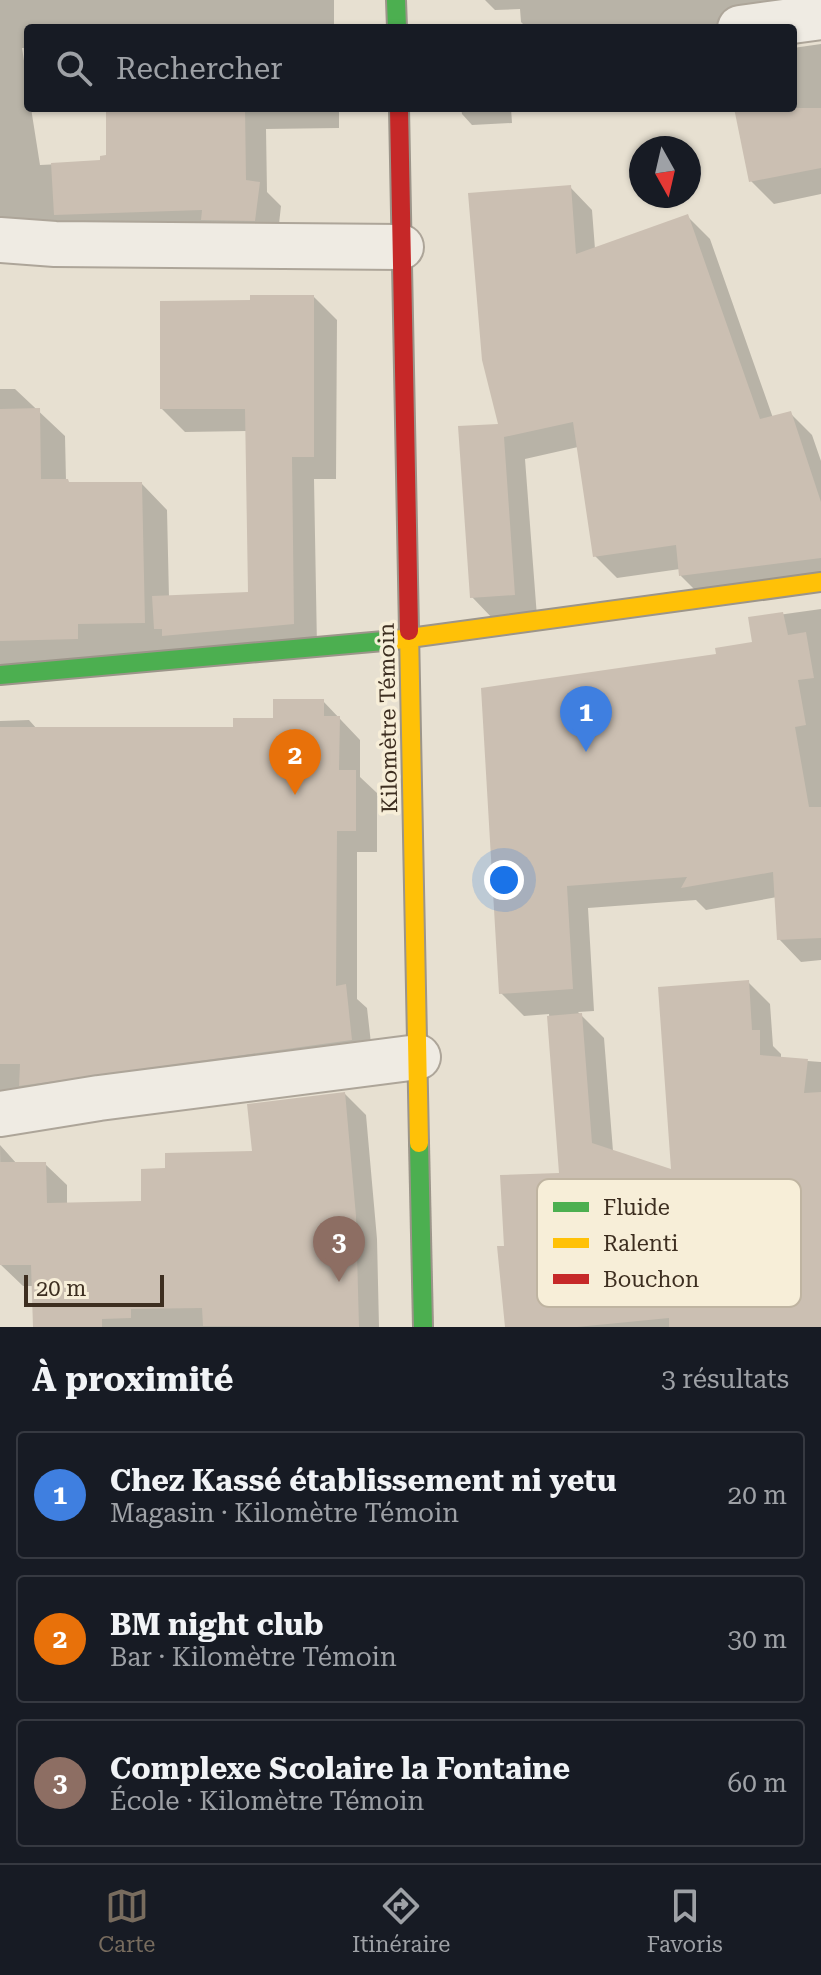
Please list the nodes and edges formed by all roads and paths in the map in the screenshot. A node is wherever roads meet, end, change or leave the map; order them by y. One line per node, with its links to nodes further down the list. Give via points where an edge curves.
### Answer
1 (396, 0): 3 (main road)
2 (821, 17): 4 (street)
3 (397, 24)
4 (769, 24)
5 (399, 112): 7 (main road, Kilomètre Témoin)
6 (0, 240): 7 (street)
7 (401, 247): 9 (main road, Kilomètre Témoin)
8 (821, 582): 9 (main road)
9 (410, 639): 10 (main road); 11 (main road, Kilomètre Témoin)
10 (0, 675)
11 (418, 1057): 12 (street); 13 (main road, Kilomètre Témoin)
12 (0, 1114)
13 (423, 1327)

